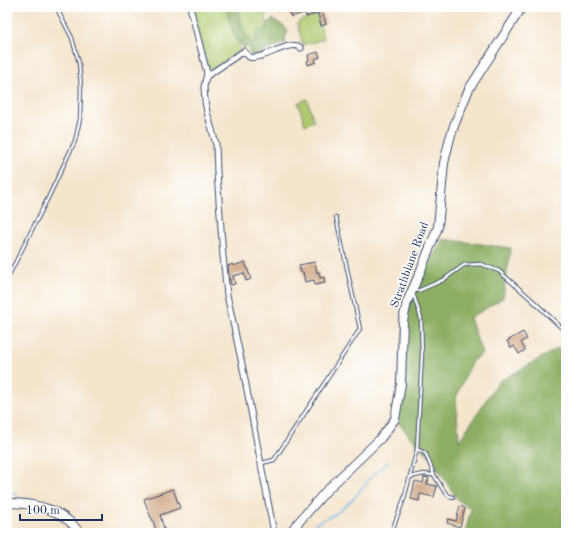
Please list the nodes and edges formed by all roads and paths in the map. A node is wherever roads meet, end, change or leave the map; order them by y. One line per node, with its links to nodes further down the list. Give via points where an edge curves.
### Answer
1 (56, 7): 7 (lane, via 72,38 79,63 80,119 75,141)
2 (190, 7): 5 (street)
3 (522, 7): 17 (main road, Strathblane Road, via 469,89 450,138 444,163 438,227 404,314 401,384 395,418 381,438 328,490)
4 (301, 48): 5 (street, via 297,45 284,47 257,58 249,57 244,51)
5 (207, 76): 10 (street, via 205,100 216,144 222,256 227,295)
6 (336, 217): 10 (lane, via 360,329 274,460)
7 (7, 280)
8 (566, 332): 9 (lane, via 499,271 481,264 464,265 443,280 418,291 413,290 421,318 422,354)
9 (417, 449): 11 (lane, via 426,454); 12 (lane)
10 (261, 463): 16 (street)
11 (434, 475): 12 (lane); 13 (lane, via 444,491)
12 (410, 477): 18 (lane)
13 (453, 497)
14 (7, 504): 15 (main road, via 17,503 55,512 69,521)
15 (80, 533)
16 (274, 533)
17 (290, 533)
18 (391, 533)

